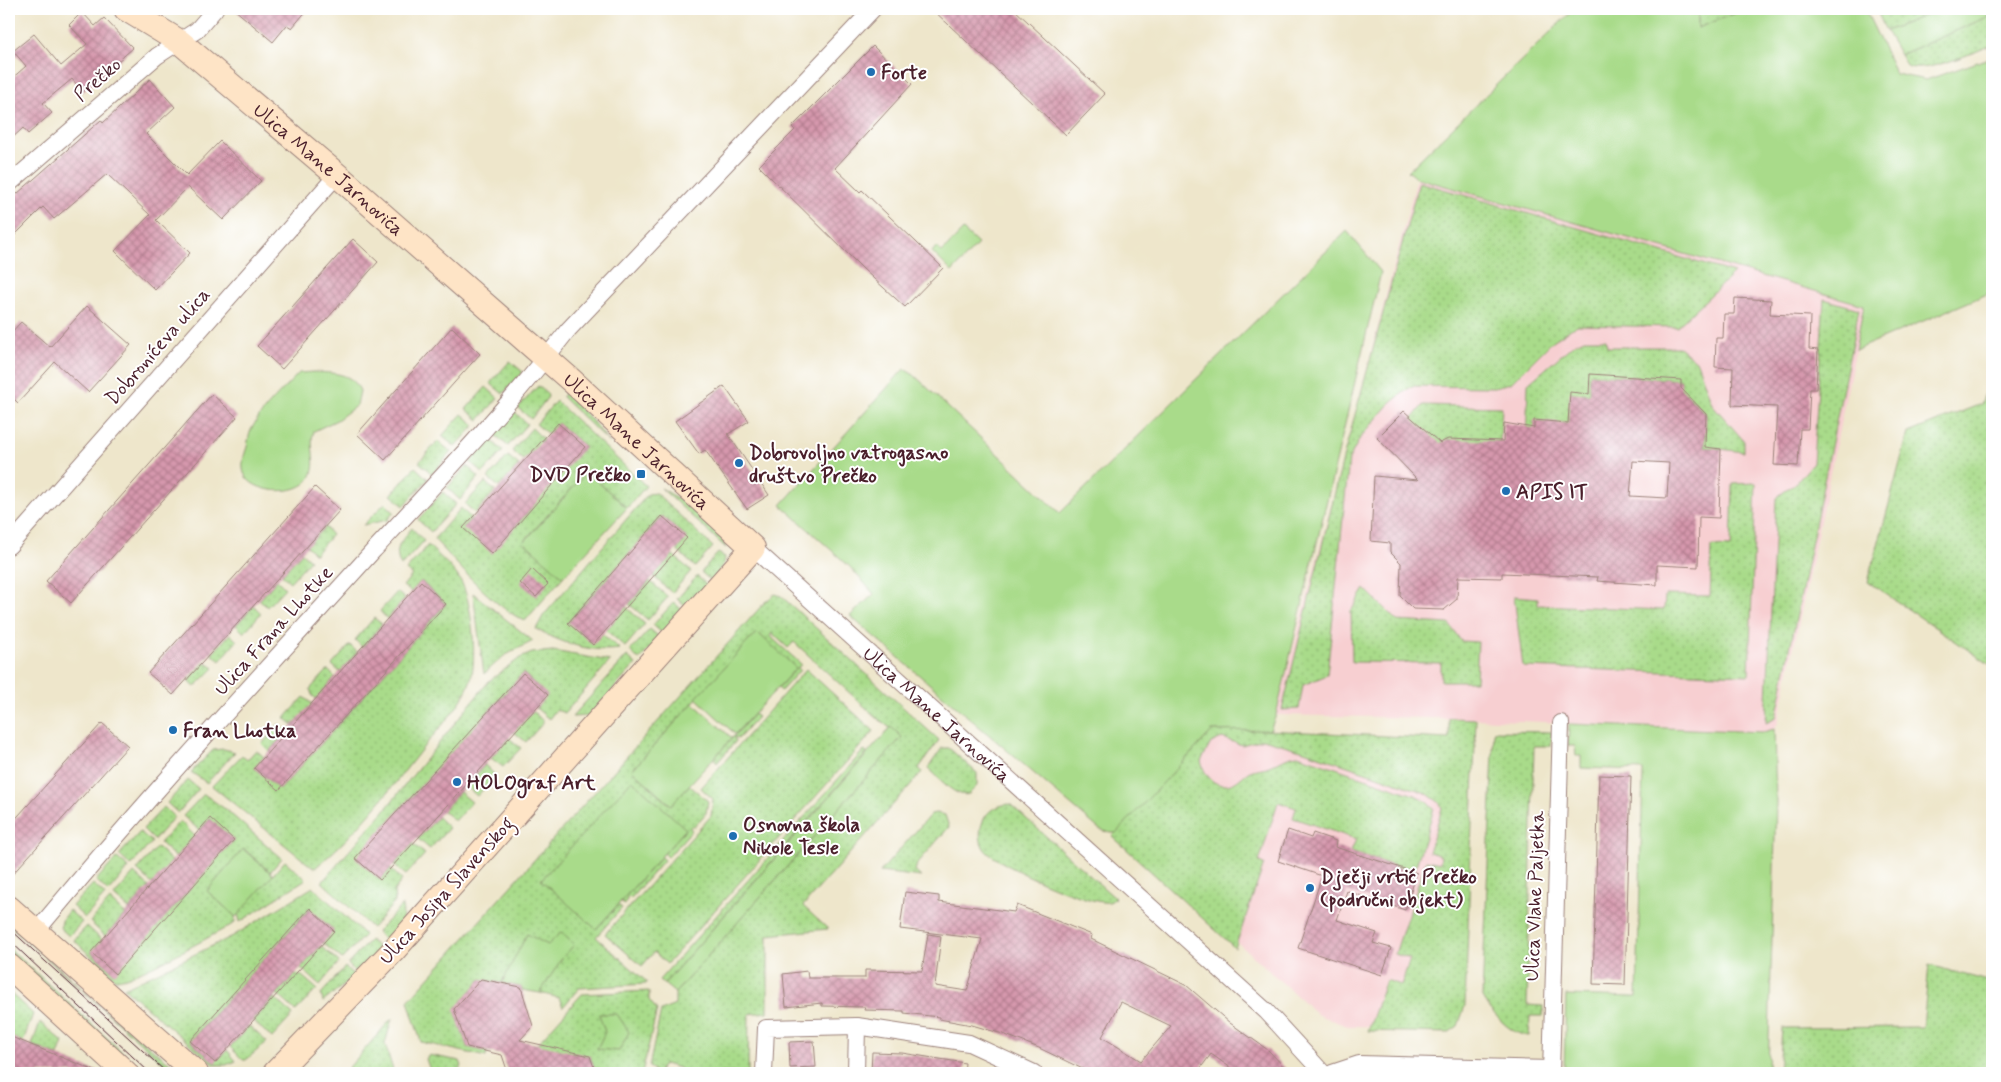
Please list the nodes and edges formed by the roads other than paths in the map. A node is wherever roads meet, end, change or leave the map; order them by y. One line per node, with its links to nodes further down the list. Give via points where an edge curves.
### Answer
1 (126, 9): 4 (street, Ulica Mane Jarnovića)
2 (215, 9): 4 (street, Prečko, via 197,30)
3 (873, 9): 7 (street, via 568,330)
4 (180, 42): 5 (street, Ulica Mane Jarnovića); 6 (street, Prečko, via 157,56)
5 (337, 175): 7 (street, Ulica Mane Jarnovića); 8 (street, Dobronićeva ulica)
6 (9, 184)
7 (545, 359): 9 (street, Ulica Mane Jarnovića, via 572,380); 12 (street, Ulica Frana Lhotke, via 178,766)
8 (9, 546)
9 (753, 548): 14 (street, Ulica Josipa Slavenskog, via 392,952); 24 (street, Ulica Mane Jarnovića, via 1266,1011)
10 (1561, 723): 16 (street, Ulica Vlahe Paljetka)
11 (9, 908): 12 (street)
12 (35, 932): 18 (street)
13 (9, 966): 17 (street)
14 (330, 1015): 19 (street, Ulica Josipa Slavenskog); 20 (street)
15 (856, 1026): 21 (street, via 766,1028); 22 (street); 23 (street, via 969,1043)
16 (1551, 1071): 25 (street, Ulica Vlahe Paljetka, via 1359,1064)
17 (126, 1073)
18 (196, 1073)
19 (275, 1073)
20 (300, 1073)
21 (764, 1073)
22 (856, 1073)
23 (1034, 1073)
24 (1323, 1073)
25 (1332, 1073)

